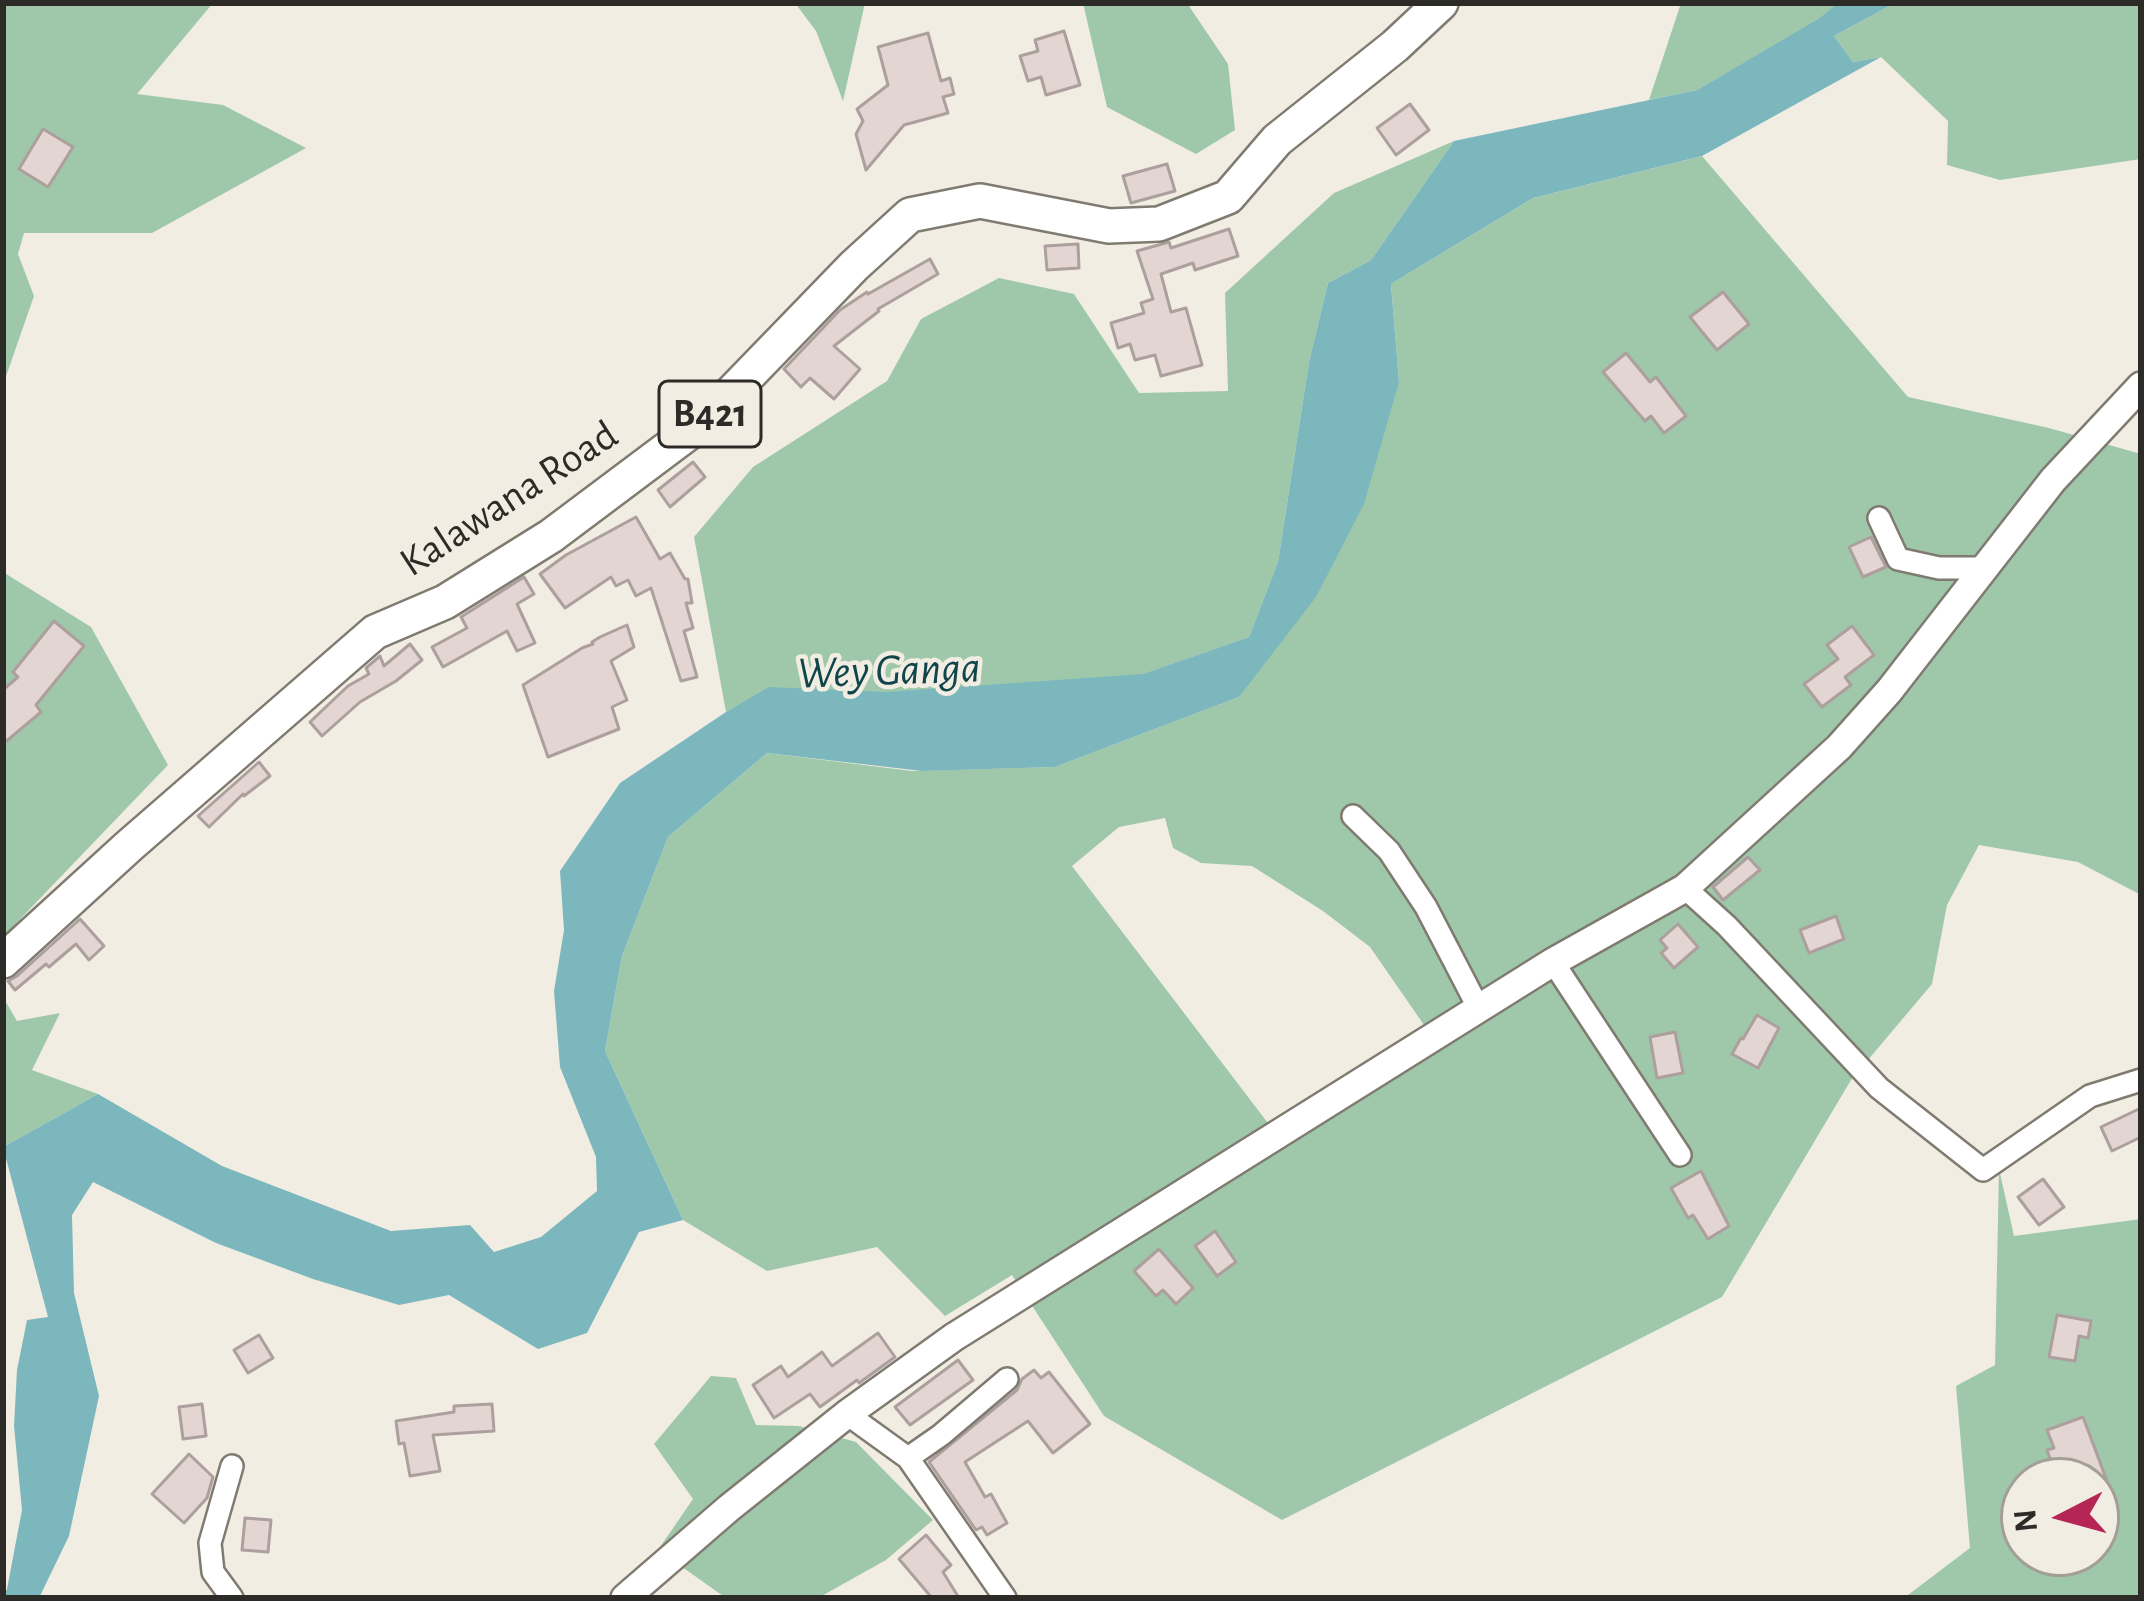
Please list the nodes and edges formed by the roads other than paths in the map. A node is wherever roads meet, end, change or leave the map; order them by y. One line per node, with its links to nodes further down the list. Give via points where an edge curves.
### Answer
1 (1441, 3): 7 (main road, Kalawana Road / B421, via 1211,204 1160,224 1109,226 980,201 910,215 703,422 551,536 445,602 375,632)
2 (2141, 386): 4 (street)
3 (1879, 518): 4 (street, via 1898,559)
4 (1982, 568): 6 (street, via 1839,747)
5 (1353, 816): 9 (street, via 1389,851 1426,907)
6 (1685, 888): 8 (street); 10 (street, via 1879,1088 1983,1170 2090,1096)
7 (3, 961)
8 (1552, 962): 9 (street); 11 (street)
9 (1479, 1009): 13 (street, via 954,1337)
10 (2141, 1080)
11 (1680, 1155)
12 (1007, 1379): 14 (street)
13 (847, 1414): 14 (street); 17 (street)
14 (908, 1458): 18 (street)
15 (232, 1466): 16 (street, via 210,1543 213,1572)
16 (232, 1598)
17 (625, 1598)
18 (1005, 1598)

